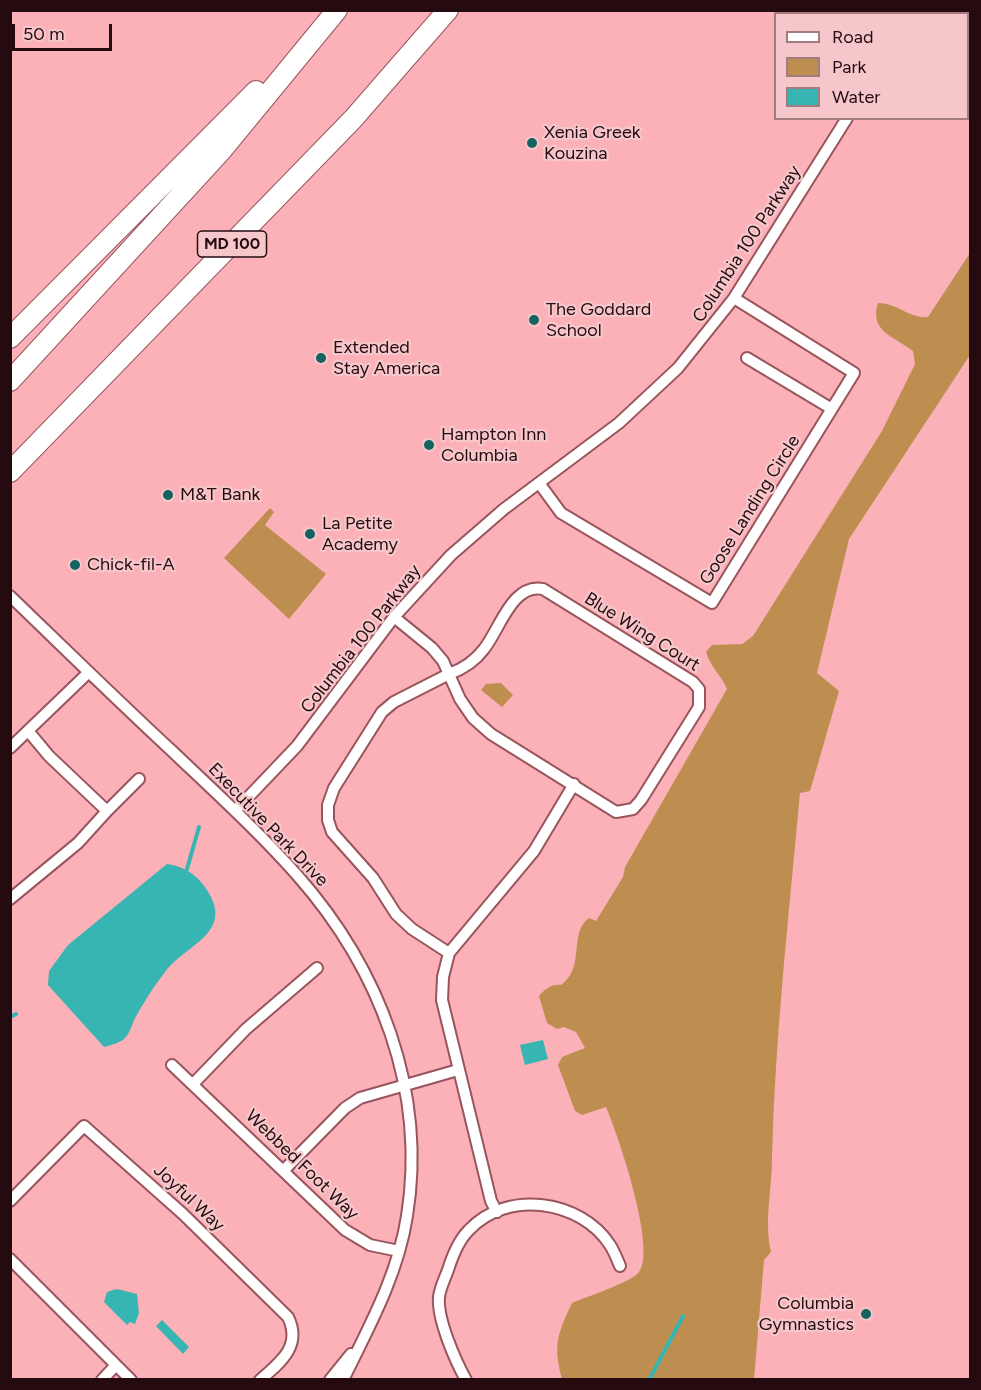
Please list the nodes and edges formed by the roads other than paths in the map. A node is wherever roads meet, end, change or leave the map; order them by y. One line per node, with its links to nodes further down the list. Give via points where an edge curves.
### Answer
1 (332, 10): 6 (highway, via 211,138)
2 (337, 10): 8 (highway, via 222,150)
3 (447, 10): 10 (highway, MD 100, via 354,118)
4 (846, 120): 5 (street, Columbia 100 Parkway)
5 (734, 298): 9 (street, Goose Landing Circle, via 854,373); 11 (street, Columbia 100 Parkway, via 698,346 644,402)
6 (10, 338)
7 (747, 358): 9 (street)
8 (10, 381)
9 (832, 409): 11 (street, Goose Landing Circle, via 712,603 561,513)
10 (10, 472)
11 (539, 483): 13 (street, Columbia 100 Parkway, via 451,555)
12 (10, 596): 14 (street, Executive Park Drive)
13 (394, 618): 15 (street, Blue Wing Court, via 432,648); 21 (street, Columbia 100 Parkway, via 314,726)
14 (89, 672): 16 (street); 21 (street, Executive Park Drive)
15 (449, 674): 19 (street, Blue Wing Court, via 473,718 491,734); 19 (street, Blue Wing Court, via 471,663 483,651 516,598 536,588 699,689 699,707 633,809 616,812); 23 (street, via 382,712 334,788 328,805 332,832 373,878 396,914)
16 (29, 732): 17 (street); 20 (street)
17 (10, 748)
18 (139, 779): 20 (street)
19 (574, 784): 23 (street, via 534,851)
20 (107, 811): 22 (street, via 78,843)
21 (235, 811): 28 (street, Executive Park Drive, via 298,876 347,943 389,1025)
22 (10, 899)
23 (449, 953): 26 (street, via 442,1000)
24 (317, 968): 27 (street, via 246,1029)
25 (172, 1065): 27 (street, Webbed Foot Way)
26 (458, 1070): 28 (street); 31 (street)
27 (194, 1083): 29 (street, Webbed Foot Way)
28 (406, 1083): 29 (street, via 372,1093 345,1108); 32 (street, Executive Park Drive, via 413,1155 407,1218)
29 (284, 1170): 32 (street, Webbed Foot Way, via 356,1239)
30 (10, 1202): 39 (street, Joyful Way, via 84,1126 183,1214 288,1317 294,1340)
31 (497, 1212): 34 (street, via 537,1204 571,1210 610,1245); 42 (street, via 469,1230 453,1256 439,1296 441,1315)
32 (399, 1251): 35 (street, Executive Park Drive, via 388,1286)
33 (10, 1258): 36 (street)
34 (620, 1266)
35 (362, 1340): 40 (street, Executive Park Drive); 41 (street, Executive Park Drive)
36 (116, 1365): 37 (street); 38 (street)
37 (102, 1380)
38 (130, 1380)
39 (260, 1380)
40 (330, 1380)
41 (343, 1380)
42 (466, 1380)

